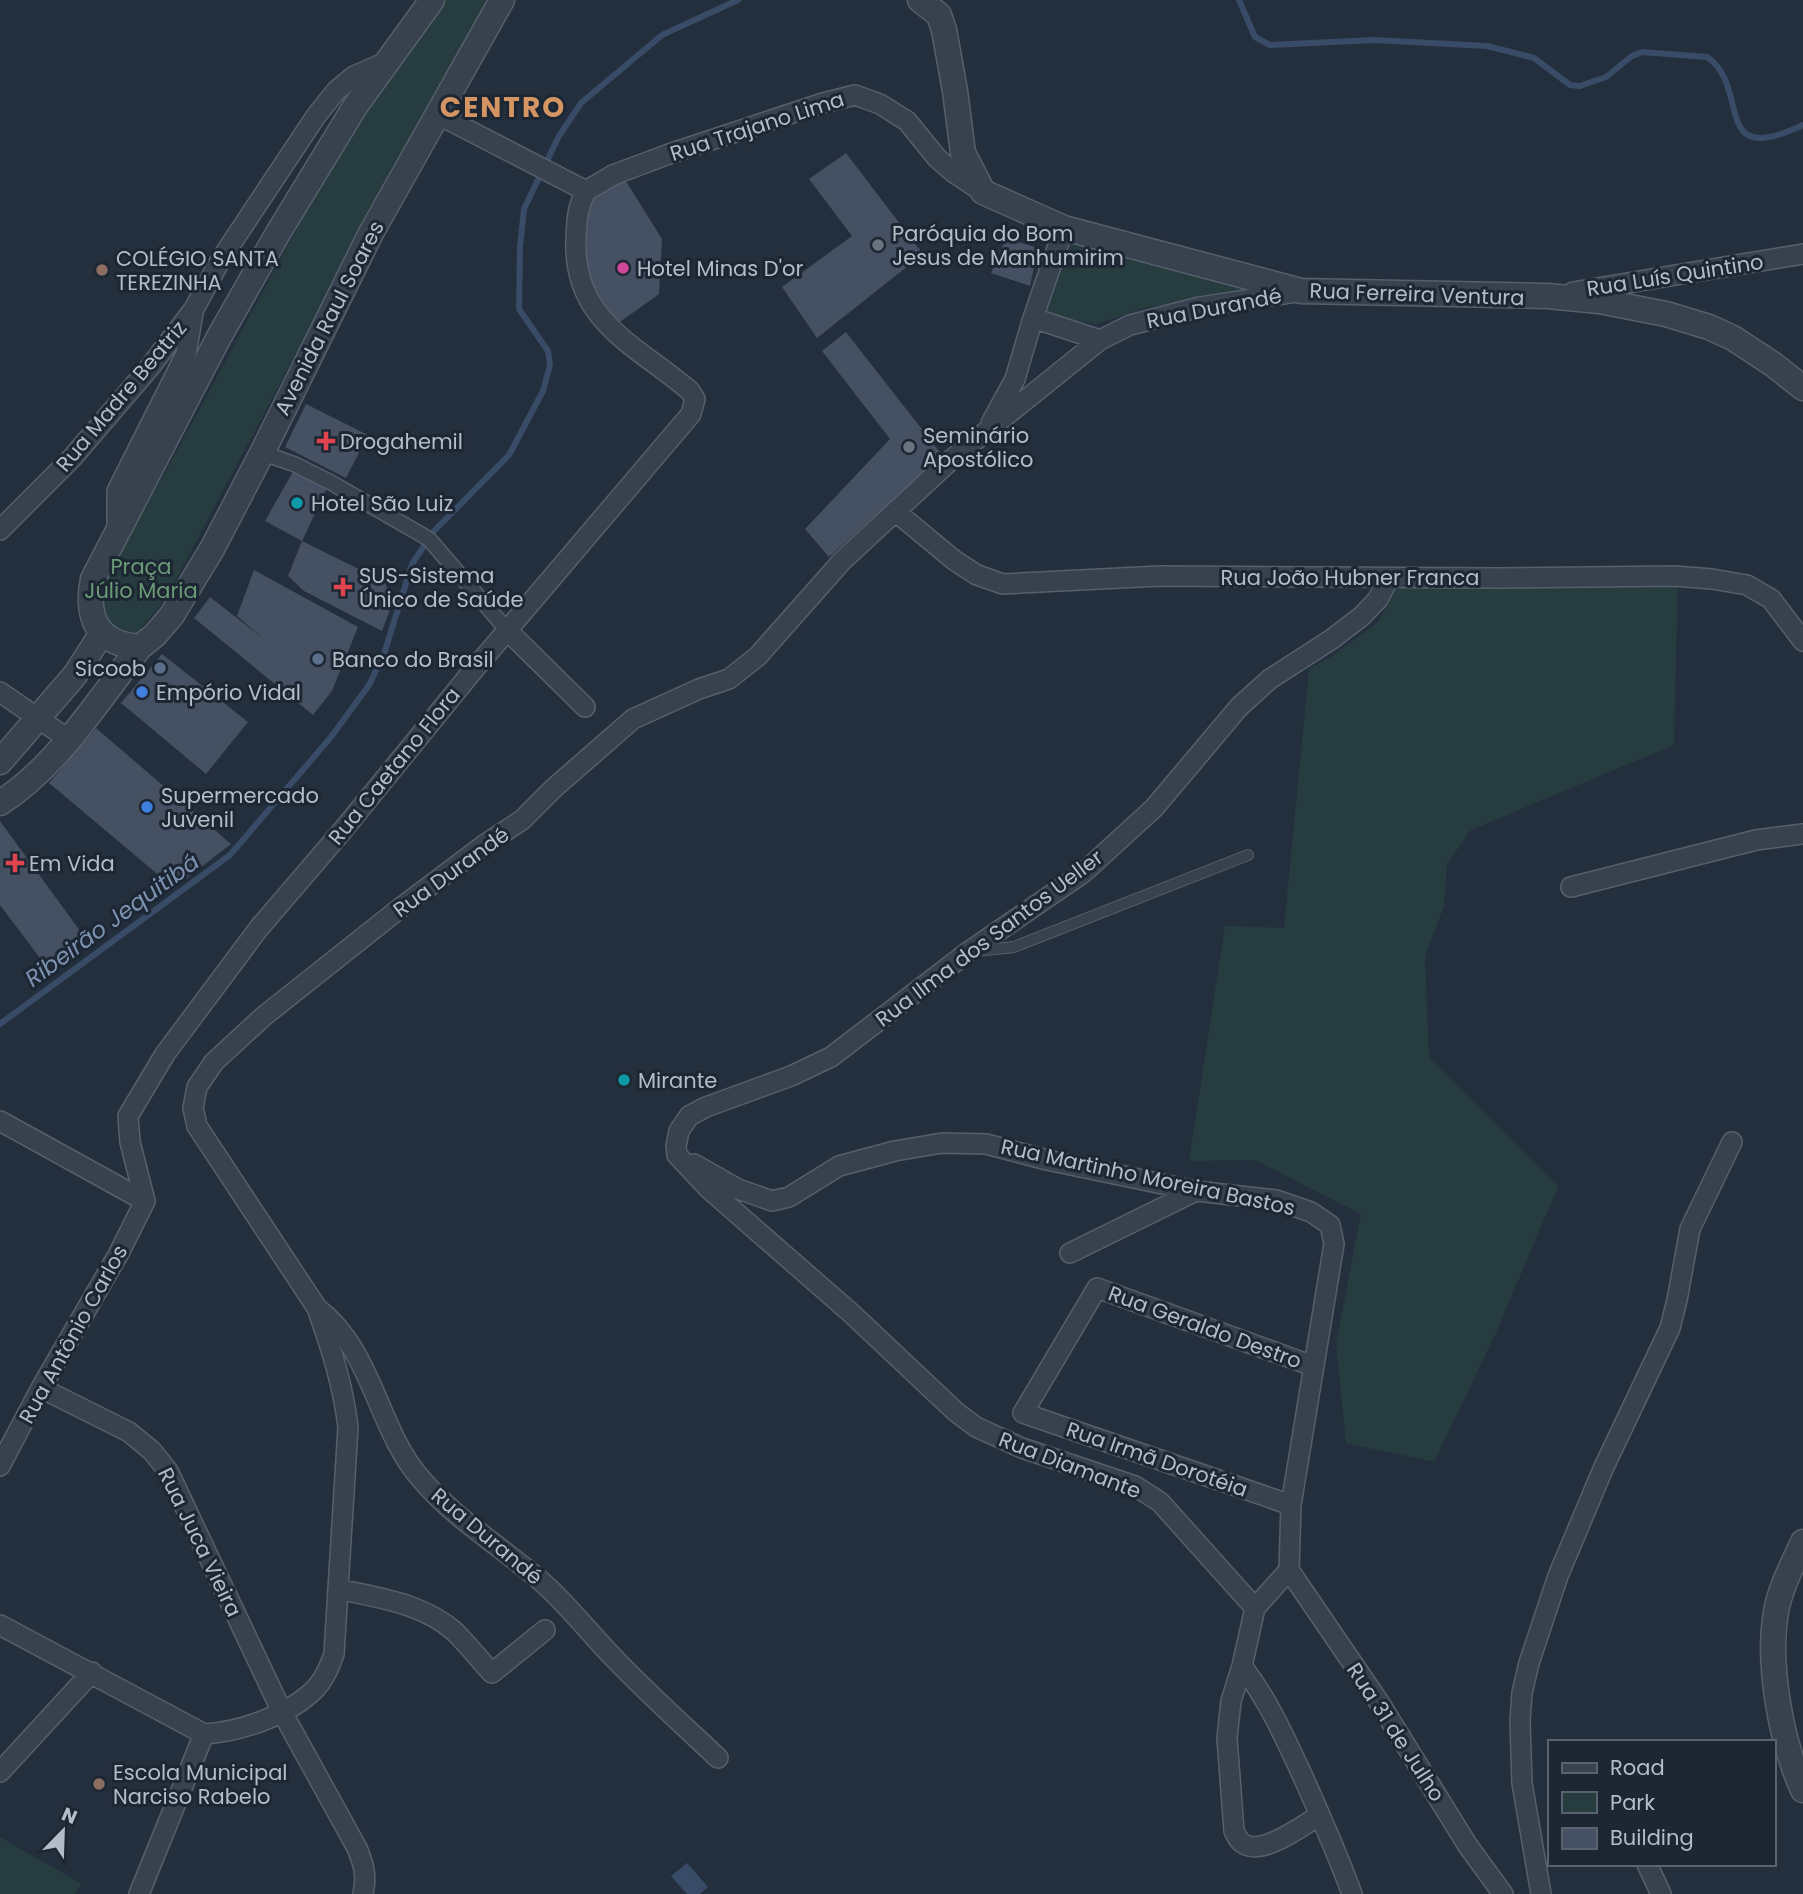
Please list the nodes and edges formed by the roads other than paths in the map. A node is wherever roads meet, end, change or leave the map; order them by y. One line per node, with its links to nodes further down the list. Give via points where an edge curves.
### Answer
1 (432, 0): 4 (street)
2 (502, 0): 5 (street, Avenida Raul Soares)
3 (920, 0): 7 (street, via 942,22 963,153)
4 (386, 62): 12 (street, Rua Madre Beatriz, via 354,76 335,91 221,259); 20 (street, via 329,145 278,233)
5 (439, 115): 6 (street); 17 (street, Avenida Raul Soares, via 365,244)
6 (580, 188): 7 (street, Rua Trajano Lima, via 669,153 855,95 907,121 937,158); 22 (street, Rua Caetano Flora, via 575,248 580,281 592,307 605,324 690,391 694,407)
7 (983, 192): 8 (street, Rua Ferreira Ventura)
8 (1065, 228): 10 (street, Rua Ferreira Ventura); 13 (street)
9 (1803, 254): 11 (street, Rua Luís Quintino)
10 (1301, 291): 11 (street, Rua Ferreira Ventura); 14 (street, Rua Durandé, via 1178,312 1130,325)
11 (1548, 296): 15 (street, Rua Ferreira Ventura, via 1613,303 1709,327 1733,338)
12 (194, 309): 19 (street, Rua Madre Beatriz, via 104,424); 20 (street, via 186,355 117,491)
13 (1033, 318): 14 (street); 16 (street, via 1015,379)
14 (1100, 340): 16 (street, Rua Durandé)
15 (1803, 388)
16 (987, 430): 18 (street, Rua Durandé)
17 (262, 453): 22 (street, via 330,482 429,539); 24 (street, Avenida Raul Soares, via 194,580 172,615)
18 (896, 512): 21 (street, Rua João Hubner Franca, via 976,575 1003,584 1160,576); 42 (street, Rua Durandé, via 842,561 758,656 729,679 634,719 522,820 326,966 214,1062 197,1087 192,1108 197,1126)
19 (0, 530)
20 (117, 531): 23 (street, via 90,592)
21 (1389, 578): 25 (street, Rua João Hubner Franca, via 1712,579 1747,585 1771,599); 35 (street, Rua Ilma dos Santos Ueller, via 1362,616 1270,679 1239,707 1154,808 1083,873)
22 (507, 630): 27 (street); 40 (street, Rua Caetano Flora, via 259,928 148,1080 128,1116)
23 (102, 633): 24 (street, via 119,644); 28 (street)
24 (148, 641): 29 (street, Avenida Raul Soares)
25 (1803, 641)
26 (0, 692): 28 (street)
27 (585, 707)
28 (40, 719): 29 (street); 30 (street)
29 (68, 739): 31 (street, Avenida Raul Soares, via 38,774)
30 (0, 762)
31 (0, 803)
32 (1803, 834): 34 (street, via 1756,840)
33 (1248, 855): 35 (lane, via 1014,947)
34 (1571, 887)
35 (968, 952): 38 (street, Rua Ilma dos Santos Ueller, via 831,1057 689,1116 679,1131)
36 (0, 1121): 40 (street)
37 (1732, 1142): 67 (street, via 1690,1229 1670,1328 1603,1469 1528,1663 1520,1721 1522,1783)
38 (677, 1155): 39 (street, Rua Martinho Moreira Bastos, via 738,1189 772,1200 789,1197 839,1166 942,1143 986,1144); 51 (street, Rua Diamante, via 956,1412 976,1427 1022,1448 1135,1486 1160,1502)
39 (1196, 1191): 41 (street); 43 (street, Rua Martinho Moreira Bastos, via 1276,1200 1311,1212 1330,1225 1334,1244)
40 (145, 1200): 44 (street, Rua Antônio Carlos)
41 (1070, 1253)
42 (317, 1308): 50 (street, via 337,1362 348,1427); 58 (street, Rua Durandé, via 341,1331 403,1454 420,1478 457,1515 541,1582)
43 (1314, 1366): 45 (street, Rua Geraldo Destro, via 1097,1288); 47 (street, Rua Martinho Moreira Bastos)
44 (41, 1388): 46 (street, Rua Antônio Carlos); 56 (street, Rua Juca Vieira, via 129,1432 168,1471)
45 (1023, 1413): 47 (street, Rua Irmã Dorotéia)
46 (0, 1466)
47 (1290, 1504): 49 (street, Rua Martinho Moreira Bastos)
48 (1803, 1542): 60 (street, via 1776,1612 1774,1658 1776,1699)
49 (1289, 1570): 51 (street); 66 (street, Rua 31 de Julho)
50 (338, 1589): 53 (street, via 412,1606 435,1617 492,1673); 56 (street, via 334,1654 328,1672 315,1689)
51 (1255, 1608): 54 (street)
52 (0, 1625): 55 (street)
53 (545, 1630)
54 (1241, 1667): 61 (street, via 1279,1724); 61 (street, via 1227,1738 1234,1831 1241,1843 1252,1848 1268,1846)
55 (92, 1672): 57 (street); 59 (street)
56 (282, 1712): 57 (street, via 251,1726); 64 (street, Rua Juca Vieira, via 365,1865)
57 (204, 1734): 63 (street)
58 (718, 1758)
59 (0, 1772)
60 (1803, 1790)
61 (1320, 1815): 65 (street)
62 (1648, 1866): 68 (street)
63 (139, 1894)
64 (363, 1894)
65 (1352, 1894)
66 (1503, 1894)
67 (1541, 1894)
68 (1661, 1894)

